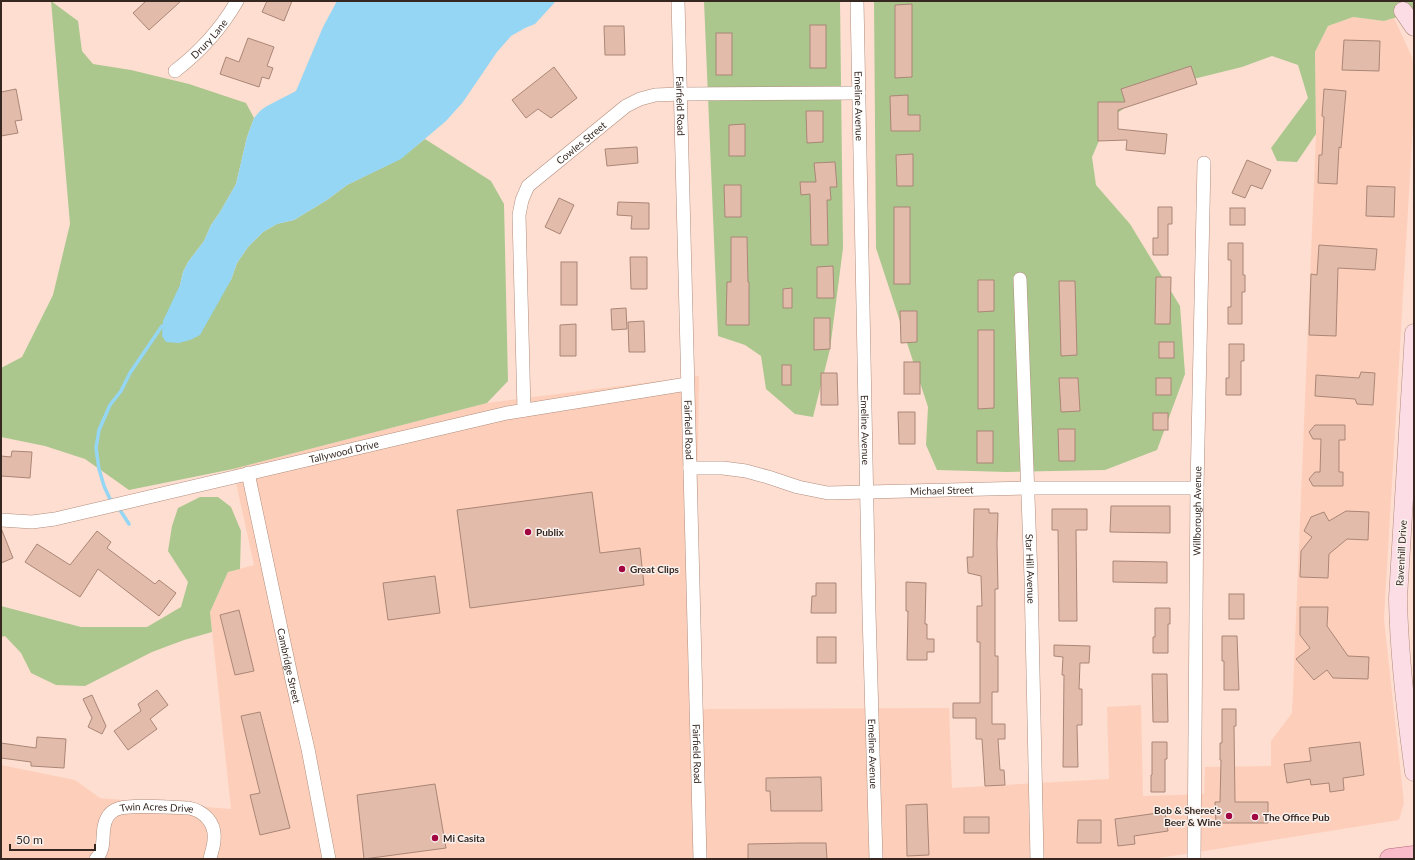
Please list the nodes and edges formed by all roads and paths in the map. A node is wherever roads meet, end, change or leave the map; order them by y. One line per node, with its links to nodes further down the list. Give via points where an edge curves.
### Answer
1 (237, 1): 6 (street, Drury Lane, via 210,40)
2 (678, 1): 8 (street, Fairfield Road)
3 (857, 1): 7 (street, Emeline Avenue)
4 (1403, 11): 5 (street)
5 (1414, 27)
6 (175, 71)
7 (859, 93): 8 (street, Cowles Street); 18 (street, Emeline Avenue)
8 (680, 94): 12 (street, Fairfield Road); 13 (street, Cowles Street, via 655,95 626,106 528,186 519,215)
9 (1204, 163): 17 (street, Willborough Avenue)
10 (1020, 279): 16 (street, Star Hill Avenue)
11 (1414, 333): 20 (street, Ravenhill Drive, via 1398,598 1403,691)
12 (687, 384): 13 (street, Tallywood Drive); 14 (street, Fairfield Road)
13 (524, 410): 15 (street, Tallywood Drive)
14 (690, 468): 18 (street, Michael Street, via 746,471 828,493); 25 (street, Fairfield Road)
15 (248, 474): 19 (street, Tallywood Drive, via 55,518 32,522); 24 (street, Cambridge Street)
16 (1028, 488): 17 (street, Michael Street); 18 (street, Michael Street); 27 (street, Star Hill Avenue)
17 (1197, 488): 28 (street, Willborough Avenue)
18 (867, 492): 26 (street, Emeline Avenue)
19 (1, 520)
20 (1414, 772)
21 (1414, 856): 29 (main road)
22 (96, 859): 23 (street, Twin Acres Drive, via 102,849 106,820 116,809 126,806 189,808 203,813 212,825 214,833)
23 (210, 859)
24 (330, 859)
25 (700, 859)
26 (876, 859)
27 (1037, 859)
28 (1194, 859)
29 (1390, 859)

